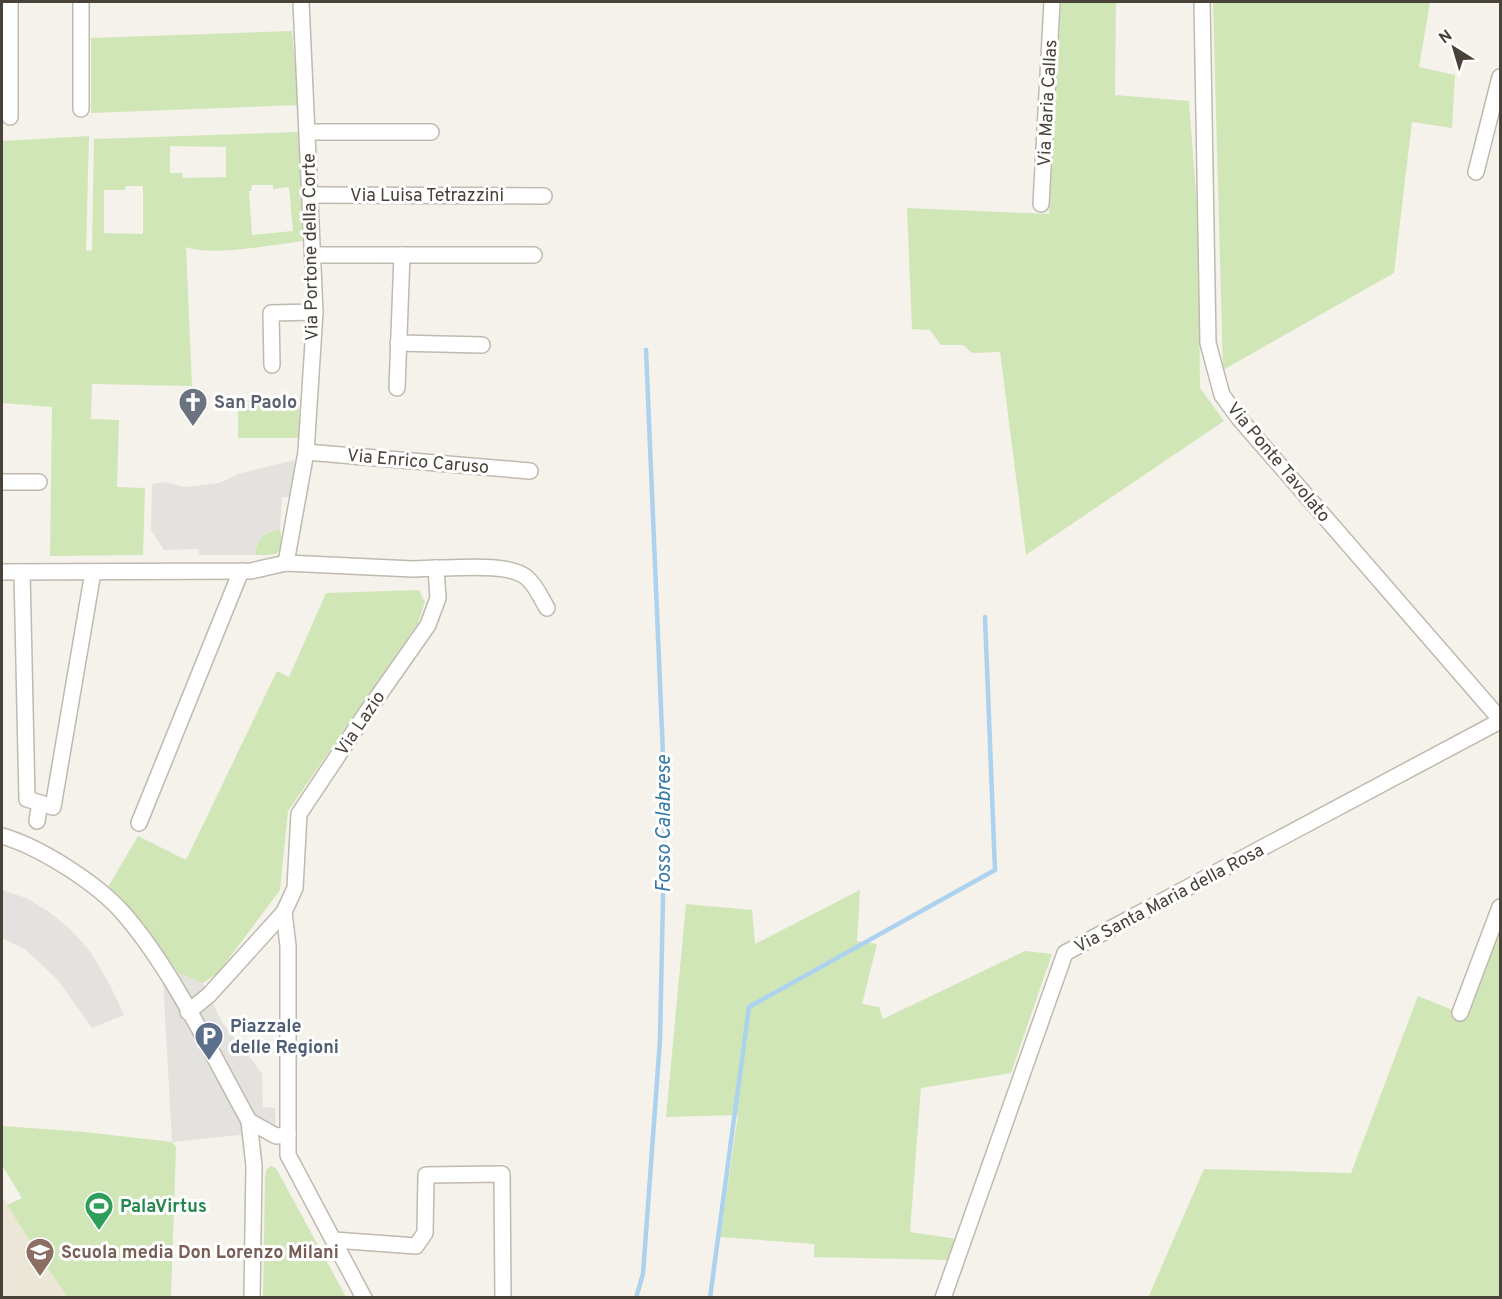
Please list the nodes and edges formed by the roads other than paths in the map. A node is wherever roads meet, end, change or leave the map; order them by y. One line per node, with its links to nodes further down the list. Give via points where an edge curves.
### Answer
1 (10, 2): 8 (street)
2 (81, 2): 7 (street)
3 (301, 2): 9 (street, Via Portone della Corte)
4 (1053, 2): 14 (street, Via Maria Callas)
5 (1202, 2): 34 (street, Via Ponte Tavolato, via 1209,343 1222,395)
6 (1500, 77): 11 (street)
7 (81, 109)
8 (10, 117)
9 (307, 132): 10 (street); 12 (street, Via Portone della Corte)
10 (431, 132)
11 (1476, 172)
12 (310, 195): 13 (street, Via Luisa Tetrazzini); 15 (street, Via Portone della Corte)
13 (544, 196)
14 (1041, 204)
15 (314, 255): 16 (street); 18 (street, Via Portone della Corte)
16 (402, 255): 17 (street); 19 (street)
17 (534, 255)
18 (315, 312): 21 (street, via 271,313); 23 (street, Via Portone della Corte)
19 (398, 343): 20 (street); 22 (street)
20 (482, 345)
21 (272, 365)
22 (397, 388)
23 (306, 452): 24 (street, Via Enrico Caruso); 27 (street, Via Portone della Corte)
24 (530, 471)
25 (2, 482): 26 (street)
26 (39, 482)
27 (286, 563): 28 (street); 29 (street)
28 (436, 568): 33 (street, via 516,572 534,585); 40 (street, Via Lazio, via 438,598 428,625 299,814 295,888)
29 (241, 571): 32 (street); 37 (street)
30 (2, 572): 31 (street)
31 (22, 572): 32 (street); 35 (street, via 27,799)
32 (93, 572): 35 (street, via 53,807)
33 (548, 608)
34 (1500, 720): 49 (street, Via Santa Maria della Rosa, via 1065,953)
35 (40, 803): 36 (street)
36 (37, 821)
37 (139, 823)
38 (2, 836): 41 (street, via 62,864 122,912 169,977)
39 (1500, 908): 42 (street)
40 (284, 912): 41 (street, via 209,995); 44 (street, Via Lazio, via 288,946)
41 (188, 1012): 43 (street)
42 (1460, 1013)
43 (249, 1128): 44 (street); 46 (street, via 254,1166)
44 (282, 1136): 45 (street, Via Lazio, via 288,1155)
45 (334, 1240): 47 (street, Via Lazio); 48 (street, via 416,1246 425,1233 426,1175 502,1174)
46 (252, 1298)
47 (364, 1298)
48 (503, 1298)
49 (943, 1298)

